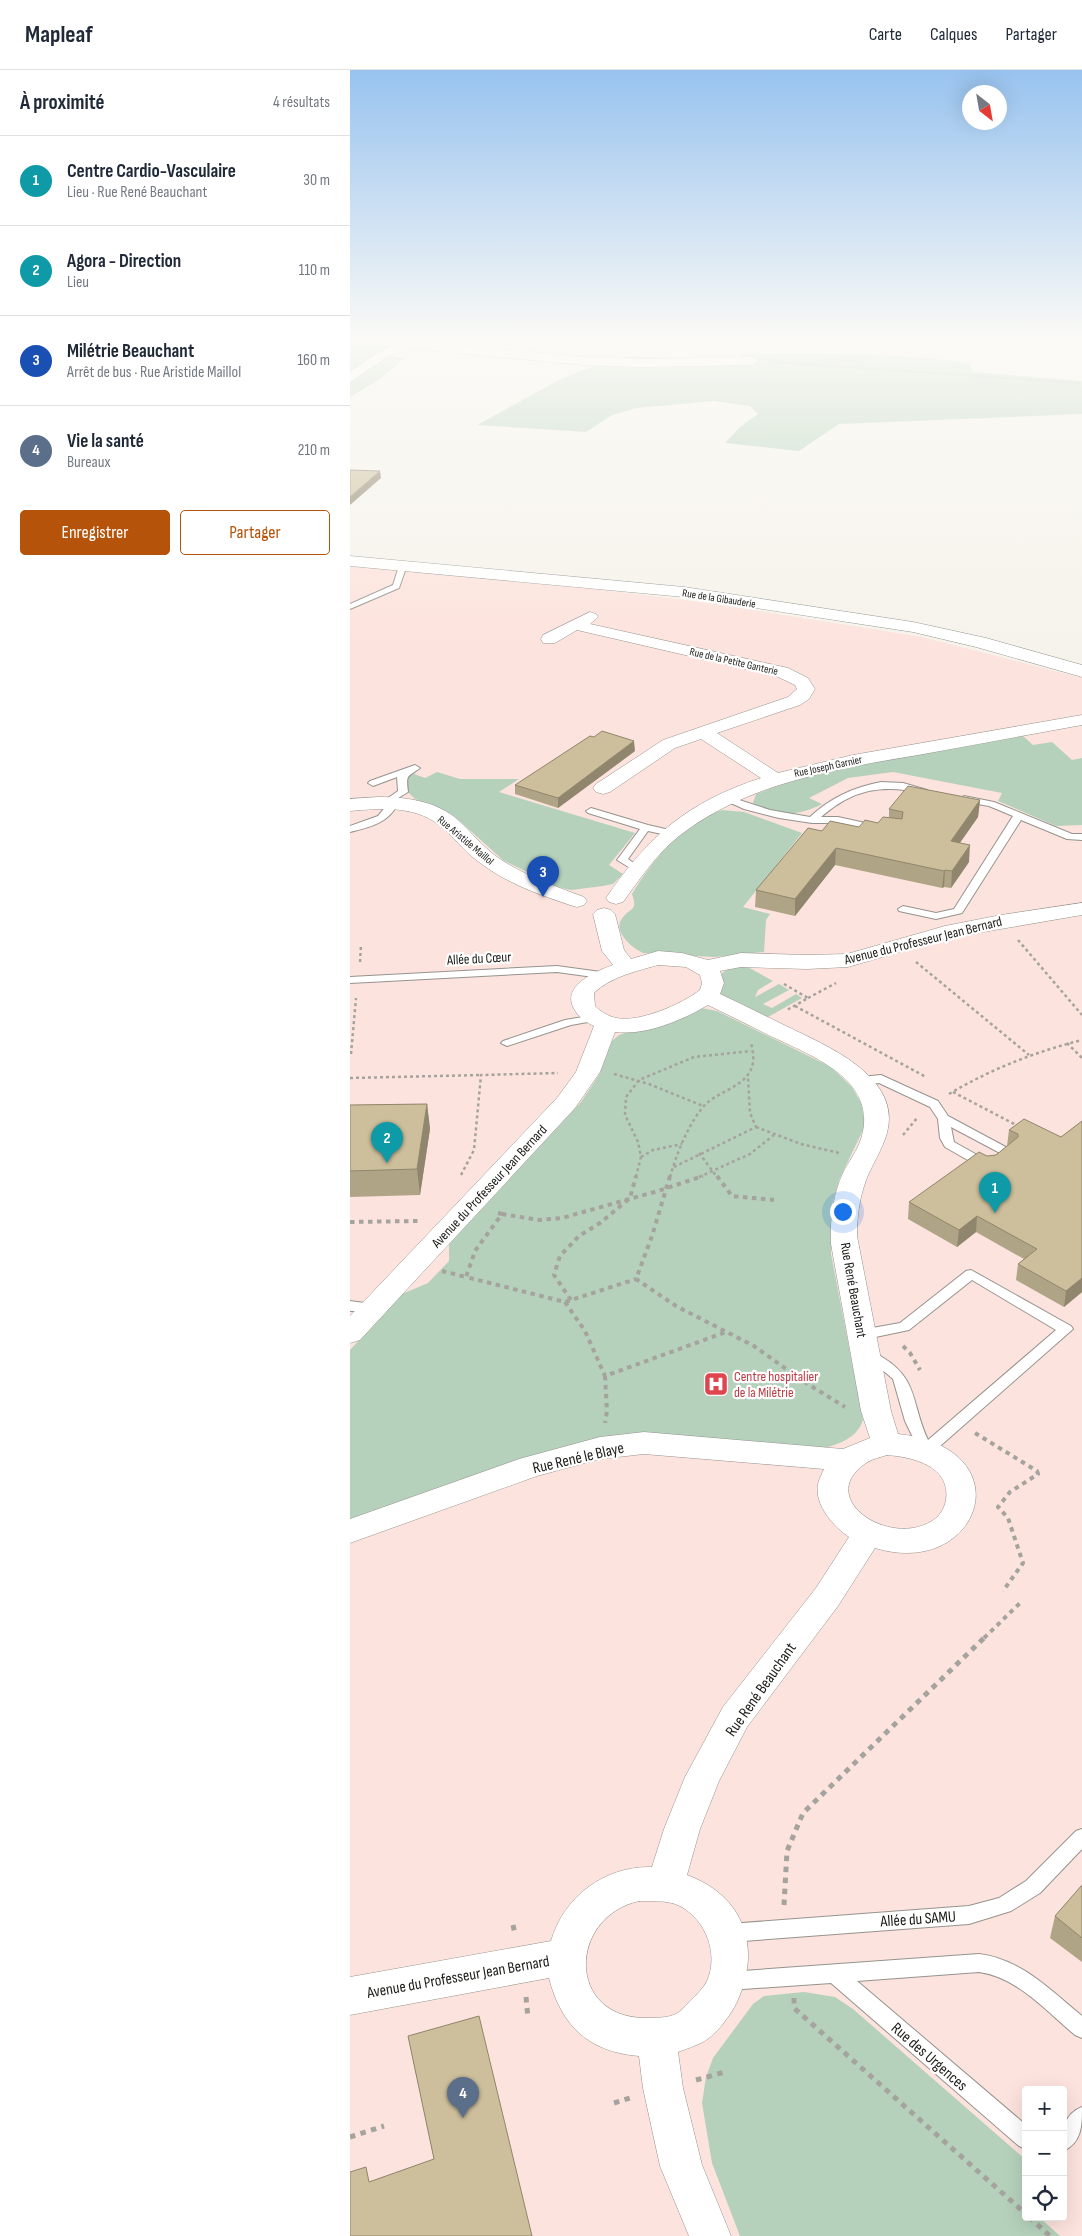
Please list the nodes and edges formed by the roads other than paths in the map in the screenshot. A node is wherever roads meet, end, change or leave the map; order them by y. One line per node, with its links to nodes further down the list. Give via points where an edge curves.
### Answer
1 (350, 561): 2 (street, Rue de la Gibauderie)
2 (403, 565): 3 (lane, via 396,586); 7 (street, Rue de la Gibauderie, via 684,592 914,627)
3 (350, 608)
4 (595, 615): 5 (street)
5 (575, 625): 6 (street); 9 (street, Rue de la Petite Ganterie, via 782,672 802,682 806,689 794,701)
6 (549, 639)
7 (1082, 671)
8 (1082, 720): 12 (street, Rue Joseph Garnier, via 831,764)
9 (703, 732): 12 (street); 14 (street, Rue de la Petite Ganterie, via 668,744)
10 (414, 768): 11 (lane)
11 (405, 773): 13 (lane); 18 (lane, via 402,777 403,792)
12 (775, 779): 17 (street, Rue Joseph Garnier)
13 (373, 783)
14 (603, 788)
15 (928, 792): 22 (lane, via 893,784 877,785 824,808)
16 (955, 797): 21 (lane, via 991,804)
17 (727, 798): 22 (lane, via 778,816); 26 (street, Rue Joseph Garnier)
18 (393, 801): 19 (street, Rue Aristide Maillol); 24 (lane, via 390,812 384,816); 29 (street, Rue Aristide Maillol, via 436,814 496,865)
19 (350, 805)
20 (591, 811): 23 (lane)
21 (1018, 816): 27 (lane, via 1071,837); 30 (lane, via 958,911 936,916)
22 (812, 820): 25 (lane, via 838,820)
23 (646, 828): 26 (lane); 28 (lane, via 622,860)
24 (350, 829)
25 (888, 830)
26 (671, 833): 28 (street, Rue Joseph Garnier)
27 (1082, 837)
28 (637, 869): 33 (street, Rue Joseph Garnier, via 610,906)
29 (577, 901)
30 (903, 909)
31 (1082, 910): 32 (street, Avenue du Professeur Jean Bernard, via 945,932 848,960 741,960)
32 (704, 967): 33 (street, via 676,958 658,958); 35 (street, via 712,976 714,986)
33 (618, 972): 34 (lane, Allée du Cœur, via 557,969); 36 (street, via 590,985 583,993 586,1010)
34 (350, 980)
35 (707, 996): 36 (street, via 655,1022 638,1026); 38 (street, Rue René Beauchant, via 832,1057)
36 (601, 1021): 37 (lane, via 569,1022); 40 (street, Avenue du Professeur Jean Bernard, via 588,1072 566,1103 472,1205)
37 (507, 1043)
38 (861, 1080): 39 (lane, via 881,1079 934,1104); 42 (street, Rue René Beauchant, via 873,1099 877,1114 876,1130 849,1191 844,1244)
39 (944, 1119): 39 (lane, via 950,1144 989,1167 1009,1152)
40 (362, 1307): 41 (street, Avenue du Professeur Jean Bernard)
41 (350, 1333)
42 (863, 1344): 43 (street, Rue René Beauchant, via 876,1410); 44 (lane, via 903,1384 912,1421); 44 (lane, via 904,1327 971,1274 1066,1329)
43 (887, 1444): 44 (street); 45 (street, via 865,1450)
44 (926, 1450): 47 (street, via 955,1472 962,1487 959,1514 937,1534 921,1540 885,1540)
45 (847, 1460): 46 (street, Rue René le Blaye, via 644,1443 600,1448 530,1467); 47 (street, via 837,1472 833,1485 834,1499 840,1513)
46 (350, 1531)
47 (868, 1534): 49 (street, Rue René Beauchant, via 827,1597 736,1717 703,1777 682,1829)
48 (1082, 1837): 50 (lane, Allée du SAMU, via 1033,1887 1004,1905 969,1915)
49 (666, 1884): 50 (street, via 692,1893 713,1910); 51 (street, via 639,1884 612,1892 590,1908 573,1930)
50 (727, 1933): 53 (street, via 732,1955)
51 (566, 1956): 54 (street, Avenue du Professeur Jean Bernard); 56 (street, via 568,1983 580,2007 601,2026 627,2037)
52 (834, 1973): 53 (lane); 55 (lane, via 955,1963 995,1965 1016,1974); 58 (lane, Rue des Urgences)
53 (727, 1981): 56 (street, via 715,2006 689,2028)
54 (350, 1996)
55 (1082, 2028)
56 (656, 2038): 60 (street, via 663,2088 682,2166)
57 (1082, 2117): 59 (lane)
58 (1022, 2135)
59 (1067, 2136)
60 (710, 2236)

